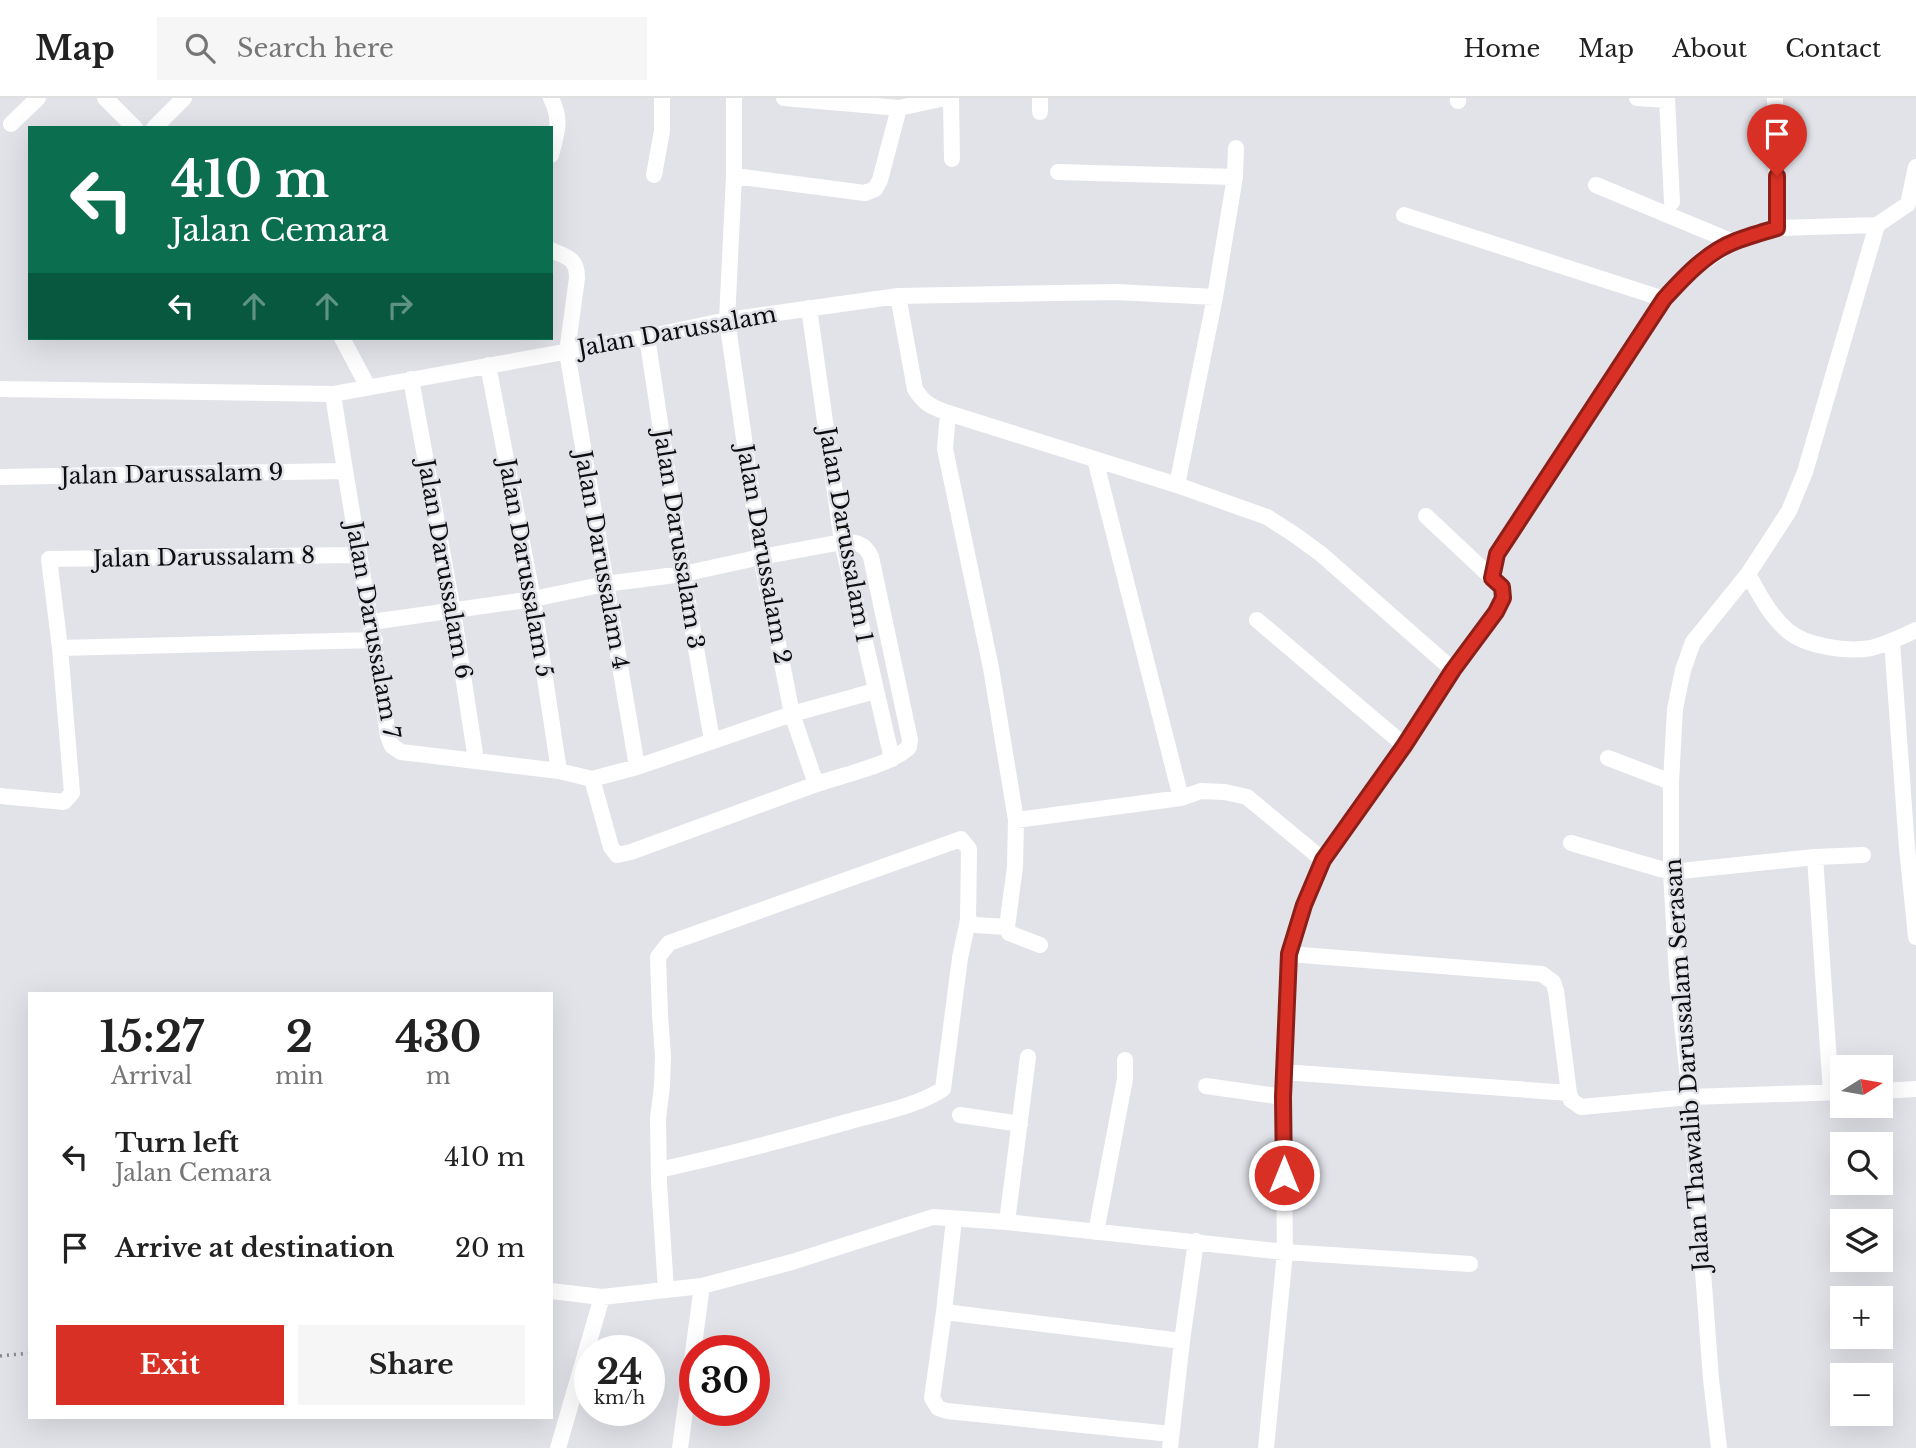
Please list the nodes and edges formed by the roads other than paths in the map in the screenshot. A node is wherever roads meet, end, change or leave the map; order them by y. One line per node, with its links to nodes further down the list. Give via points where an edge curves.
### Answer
1 (38, 98): 14 (street)
2 (105, 98): 15 (street)
3 (184, 98): 16 (street)
4 (551, 98): 17 (street, via 559,125)
5 (662, 98): 22 (street)
6 (734, 98): 23 (street, Jalan Darussalam 2)
7 (784, 98): 13 (street)
8 (945, 98): 13 (street)
9 (951, 98): 19 (street)
10 (1637, 98): 12 (street)
11 (1775, 98): 29 (street)
12 (1667, 99): 26 (street)
13 (910, 104): 23 (street, via 875,189 865,193)
14 (11, 124)
15 (133, 126)
16 (156, 126)
17 (553, 148)
18 (1236, 148): 24 (street)
19 (952, 159)
20 (1916, 167): 28 (street, via 1908,204)
21 (1058, 172): 24 (street)
22 (654, 175)
23 (734, 176): 36 (street, Jalan Darussalam 2)
24 (1235, 177): 33 (street)
25 (1596, 185): 30 (street)
26 (1672, 202)
27 (1404, 215): 34 (street)
28 (1877, 225): 29 (street); 55 (street, Jalan Thawalib Darussalam Serasan, via 1805,472 1789,511)
29 (1777, 228): 30 (street)
30 (1733, 242): 34 (street, via 1690,271)
31 (553, 251): 39 (street, Jalan Darussalam 4, via 572,260 577,268)
32 (898, 296): 33 (street, Jalan Darussalam, via 1116,292); 35 (street, Jalan Darussalam); 45 (street, via 915,389 921,400)
33 (1215, 297): 49 (street)
34 (1664, 299): 56 (street, via 1505,540)
35 (809, 308): 36 (street, Jalan Darussalam); 51 (street, Jalan Darussalam 1)
36 (727, 320): 37 (street, Jalan Darussalam); 53 (street, Jalan Darussalam 2)
37 (647, 337): 39 (street, Jalan Darussalam); 54 (street, Jalan Darussalam 3)
38 (343, 340): 42 (street)
39 (567, 352): 40 (street, Jalan Darussalam); 57 (street, Jalan Darussalam 4)
40 (488, 365): 41 (street, Jalan Darussalam); 58 (street, Jalan Darussalam 5)
41 (411, 379): 42 (street, Jalan Darussalam); 59 (street, Jalan Darussalam 6)
42 (368, 387): 44 (street, Jalan Darussalam)
43 (0, 389): 44 (street, Jalan Darussalam)
44 (333, 394): 47 (street, Jalan Darussalam 7)
45 (948, 413): 46 (street); 81 (street, via 945,449 991,668)
46 (1095, 459): 49 (street); 80 (street)
47 (345, 471): 48 (street, Jalan Darussalam 9); 52 (street, Jalan Darussalam 7)
48 (0, 477)
49 (1177, 485): 66 (street, via 1267,517 1296,535)
50 (1426, 516): 56 (street)
51 (842, 542): 53 (street); 67 (street, Jalan Darussalam 1); 72 (street, via 863,544 871,557 910,740 909,747)
52 (359, 555): 61 (street, Jalan Darussalam 7); 65 (street, Jalan Darussalam 8, via 48,559)
53 (761, 557): 54 (street); 68 (street, Jalan Darussalam 2)
54 (683, 574): 57 (street); 69 (street, Jalan Darussalam 3)
55 (1748, 574): 64 (street, via 1768,609 1788,632 1800,638 1845,648); 77 (street, Jalan Thawalib Darussalam Serasan, via 1693,642 1675,709)
56 (1492, 578): 66 (street, via 1502,587 1503,598)
57 (605, 584): 58 (street); 74 (street, Jalan Darussalam 4)
58 (533, 599): 59 (street); 75 (street, Jalan Darussalam 5)
59 (453, 611): 61 (street); 73 (street, Jalan Darussalam 6)
60 (1257, 621): 70 (street)
61 (372, 622): 63 (street, Jalan Darussalam 7)
62 (1916, 630): 64 (street)
63 (374, 640): 65 (street); 73 (street, Jalan Darussalam 7, via 392,746 401,752)
64 (1892, 642): 89 (street)
65 (60, 648): 79 (street, via 72,793 64,802)
66 (1453, 670): 70 (street)
67 (875, 691): 68 (street, Jalan Darussalam 7); 72 (street, Jalan Darussalam 1)
68 (792, 714): 69 (street, Jalan Darussalam 7); 78 (street, Jalan Darussalam 2)
69 (712, 740): 74 (street, Jalan Darussalam 7)
70 (1404, 746): 85 (street)
71 (1608, 758): 77 (street)
72 (891, 759): 78 (street)
73 (476, 760): 75 (street, Jalan Darussalam 7)
74 (638, 767): 76 (street, Jalan Darussalam 7)
75 (559, 771): 76 (street, Jalan Darussalam 7)
76 (592, 779): 78 (street, via 617,855)
77 (1671, 782): 86 (street, Jalan Thawalib Darussalam Serasan)
78 (816, 784)
79 (0, 796)
80 (1181, 798): 81 (street); 85 (street, via 1201,792 1247,797)
81 (1016, 820): 88 (street)
82 (1571, 843): 86 (street)
83 (1863, 855): 84 (street)
84 (1815, 857): 86 (street); 92 (street)
85 (1323, 860): 91 (street)
86 (1671, 872): 102 (street, Jalan Thawalib Darussalam Serasan, via 1676,977)
87 (968, 920): 88 (street, via 975,925); 105 (street, via 943,1089 897,1108); 105 (street, via 969,849 961,839 669,943 658,957 663,1056)
88 (1007, 927): 90 (street, via 1009,933)
89 (1916, 937)
90 (1040, 945)
91 (1289, 954): 95 (street); 100 (street, via 1542,974 1556,991)
92 (1834, 1055)
93 (1028, 1057): 104 (street)
94 (1125, 1060): 108 (street)
95 (1284, 1072): 100 (street); 101 (street)
96 (1206, 1086): 101 (street)
97 (1916, 1089): 98 (street)
98 (1894, 1090)
99 (1830, 1092): 102 (street)
100 (1569, 1093): 102 (street, via 1581,1107)
101 (1283, 1097): 110 (street)
102 (1690, 1097): 122 (street, Jalan Thawalib Darussalam Serasan)
103 (960, 1115): 104 (street)
104 (1020, 1124): 107 (street)
105 (659, 1170): 113 (street)
106 (954, 1219): 107 (street); 112 (street, via 933,1217); 116 (street)
107 (1007, 1222): 108 (street)
108 (1096, 1232): 109 (street)
109 (1196, 1241): 110 (street); 117 (street)
110 (1285, 1252): 111 (street); 121 (street)
111 (1470, 1264)
112 (702, 1286): 113 (street); 120 (street)
113 (667, 1290): 115 (street)
114 (553, 1291): 115 (street)
115 (602, 1297): 119 (street)
116 (944, 1311): 117 (street); 118 (street, via 932,1398 938,1408)
117 (1181, 1341): 118 (street)
118 (1170, 1441)
119 (558, 1448)
120 (680, 1448)
121 (1266, 1448)
122 (1719, 1448)

